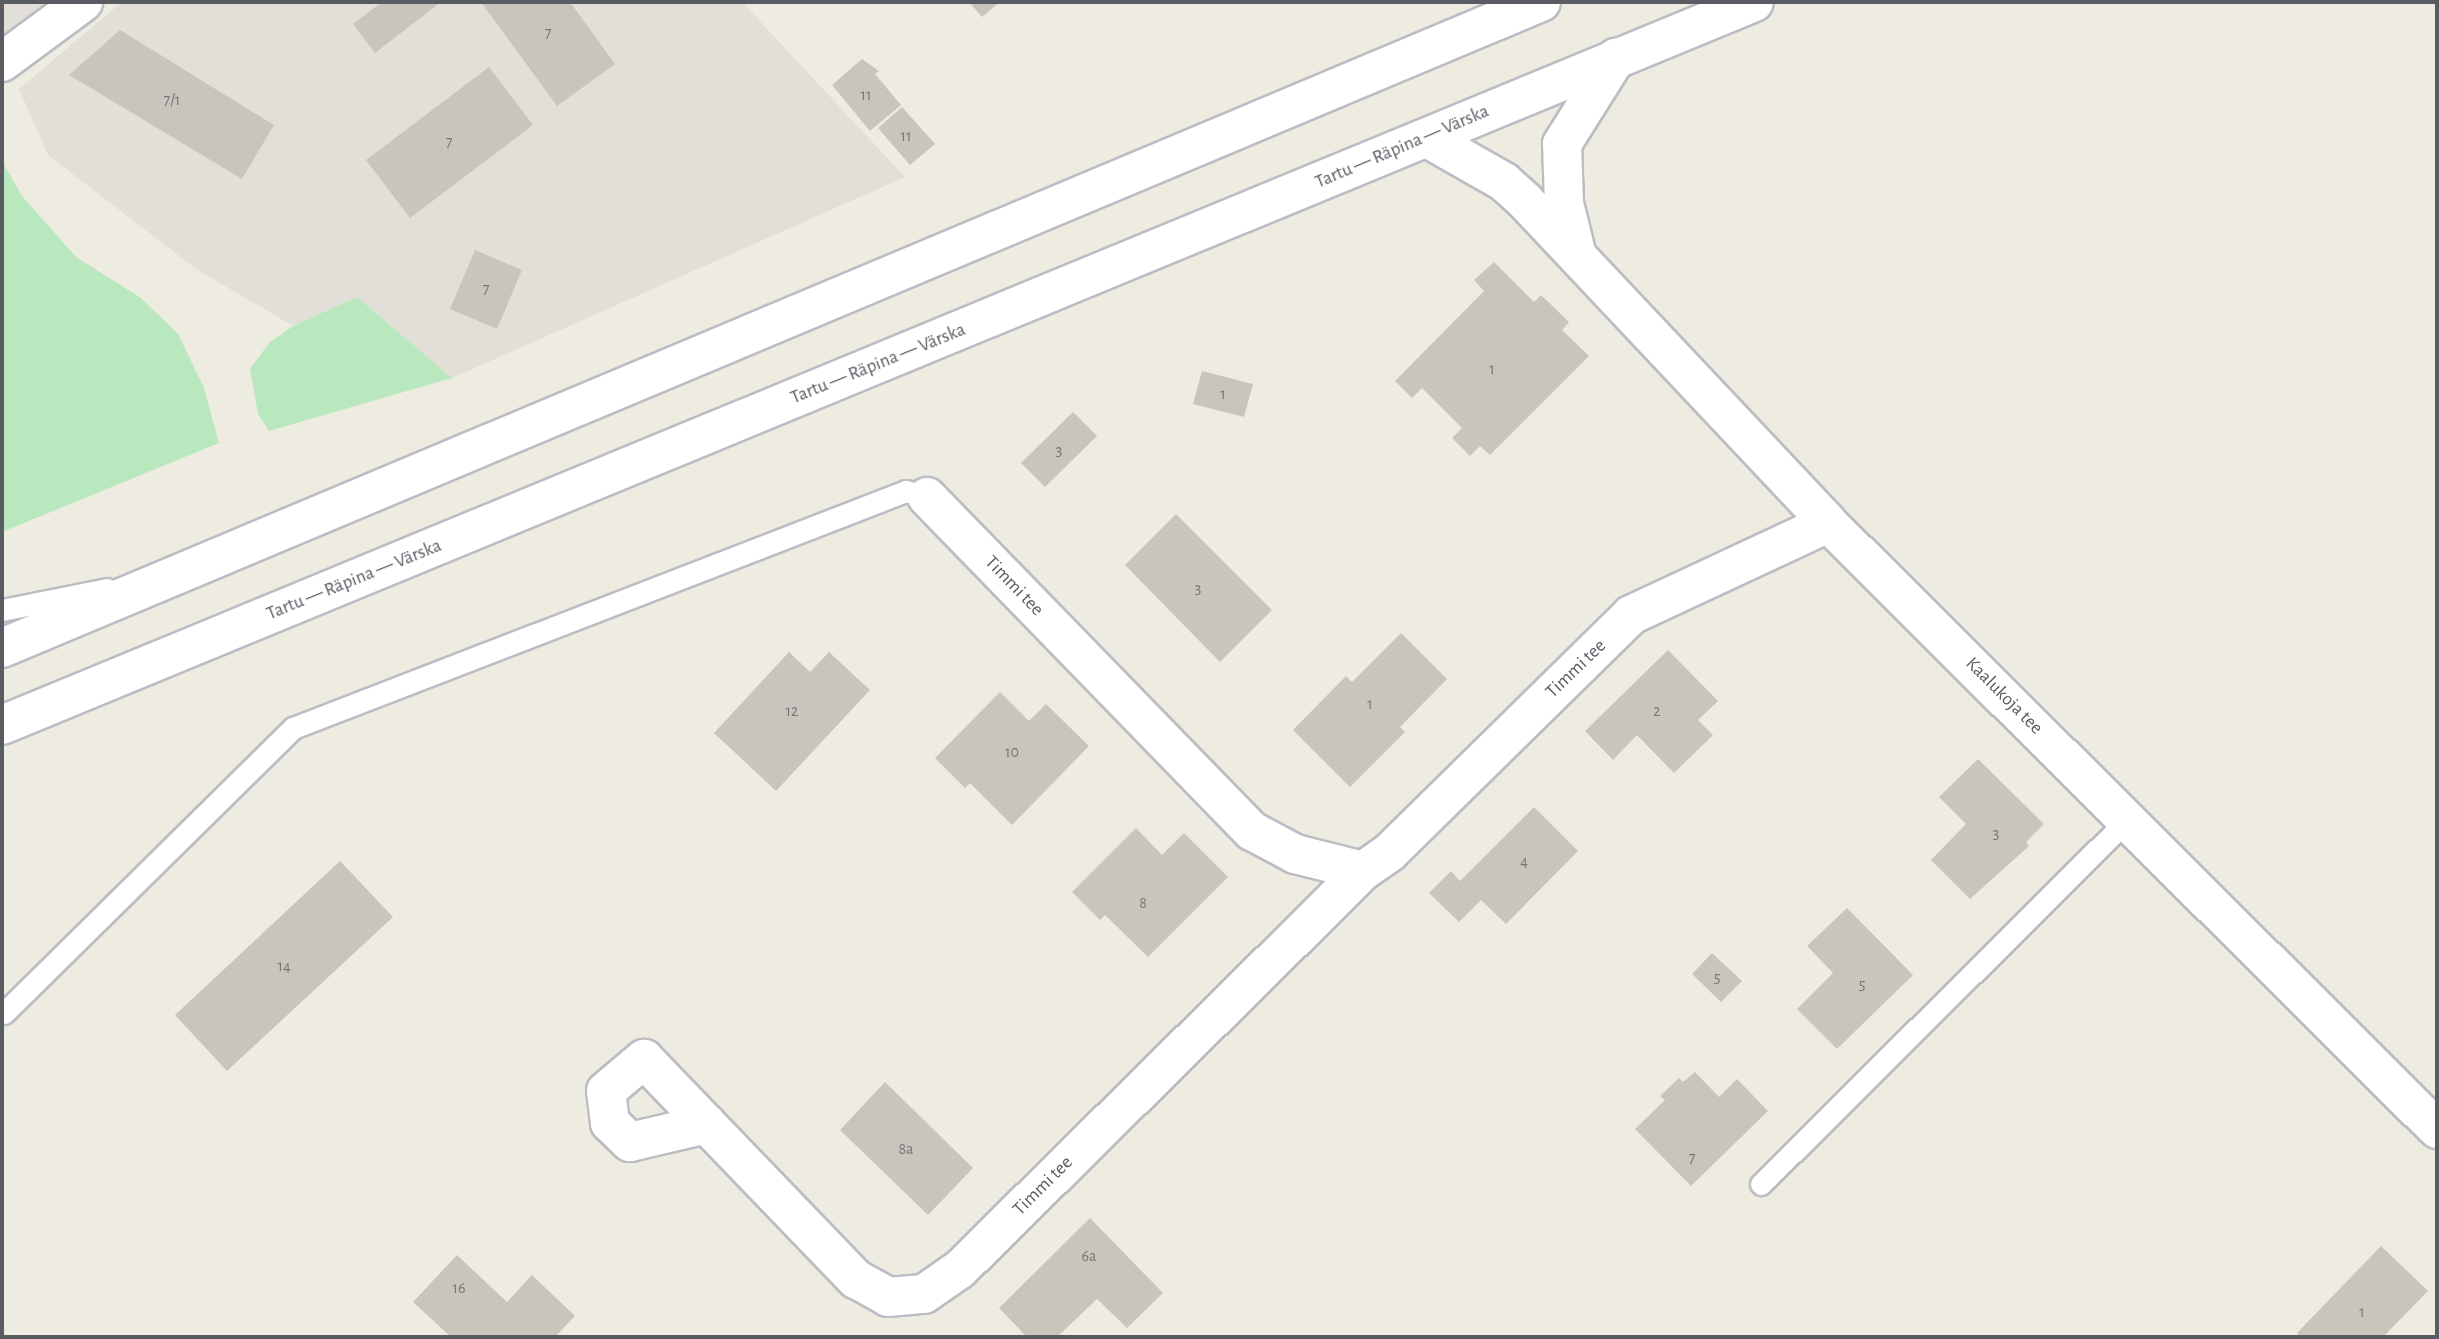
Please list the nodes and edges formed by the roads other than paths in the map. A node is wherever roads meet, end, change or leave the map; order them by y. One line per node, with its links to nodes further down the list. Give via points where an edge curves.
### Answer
1 (83, 2): 5 (street)
2 (1541, 2): 10 (street)
3 (1754, 2): 4 (street, Tartu — Räpina — Värska)
4 (1616, 58): 6 (street, Tartu — Räpina — Värska); 7 (street, Kaalukoja tee, via 1562,144 1563,203)
5 (2, 62)
6 (1427, 138): 7 (street, Kaalukoja tee, via 1504,182); 13 (street, Tartu — Räpina — Värska)
7 (1577, 257): 9 (street, Kaalukoja tee)
8 (927, 497): 15 (street, Timmi tee, via 1252,831 1295,855); 16 (lane, via 906,491 293,728)
9 (1828, 523): 14 (street, Kaalukoja tee); 15 (street, Timmi tee, via 1631,615 1390,852)
10 (177, 574): 11 (lane); 12 (street)
11 (2, 610)
12 (2, 648)
13 (2, 725)
14 (2128, 819): 18 (street, Kaalukoja tee); 19 (lane)
15 (1363, 871): 17 (street, Timmi tee, via 960,1269 924,1294 888,1297 856,1279)
16 (4, 1013)
17 (706, 1124)
18 (2437, 1129)
19 (1761, 1184)

